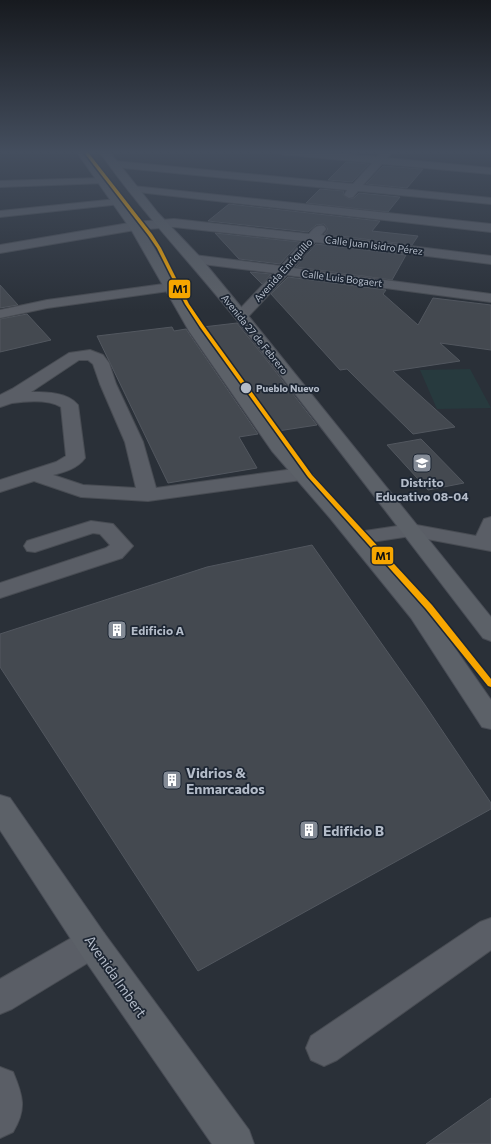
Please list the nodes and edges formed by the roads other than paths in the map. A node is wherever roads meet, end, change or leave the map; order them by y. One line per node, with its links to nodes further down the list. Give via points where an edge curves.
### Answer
1 (94, 204): 7 (street)
2 (119, 204): 9 (main road)
3 (146, 204): 8 (main road, Avenida 27 de Febrero)
4 (275, 204): 6 (street)
5 (342, 204): 6 (street, Avenida Enriquillo)
6 (336, 211): 10 (street); 11 (street, Avenida Enriquillo)
7 (0, 214)
8 (161, 223): 9 (street, Calle Juan Isidro Pérez); 11 (street, Calle Juan Isidro Pérez); 13 (main road, Avenida 27 de Febrero)
9 (135, 226): 12 (street, Calle Juan Isidro Pérez); 16 (main road)
10 (491, 228)
11 (313, 238): 14 (street, Calle Juan Isidro Pérez); 15 (street, Avenida Enriquillo)
12 (0, 249)
13 (194, 259): 15 (street, Calle Luis Bogaert); 19 (main road, Avenida 27 de Febrero)
14 (491, 260)
15 (284, 271): 17 (street, Calle Luis Bogaert); 19 (street, Avenida Enriquillo)
16 (171, 287): 18 (street, via 47,304); 21 (main road, via 196,331 278,447)
17 (491, 298)
18 (0, 314)
19 (241, 316): 26 (main road, Avenida 27 de Febrero)
20 (4, 400): 22 (street, via 50,398 64,401 69,405 76,458 63,466); 24 (street, via 75,356 90,355 97,358 134,442)
21 (301, 474): 24 (street); 27 (main road)
22 (34, 475): 23 (street); 24 (street, via 81,491)
23 (0, 486)
24 (148, 495)
25 (491, 523): 28 (street)
26 (411, 530): 27 (street); 28 (street); 31 (main road, Avenida 27 de Febrero)
27 (358, 538): 32 (main road, via 419,613)
28 (487, 544)
29 (35, 546): 30 (street, via 91,527 106,528 122,546 114,553)
30 (0, 591)
31 (491, 633)
32 (491, 720)
33 (0, 806): 35 (main road, Avenida Imbert)
34 (491, 932): 37 (street)
35 (92, 943): 36 (street); 40 (main road, Avenida Imbert)
36 (0, 998)
37 (324, 1048)
38 (0, 1085): 39 (street, via 5,1103 4,1113)
39 (0, 1119)
40 (235, 1144)

